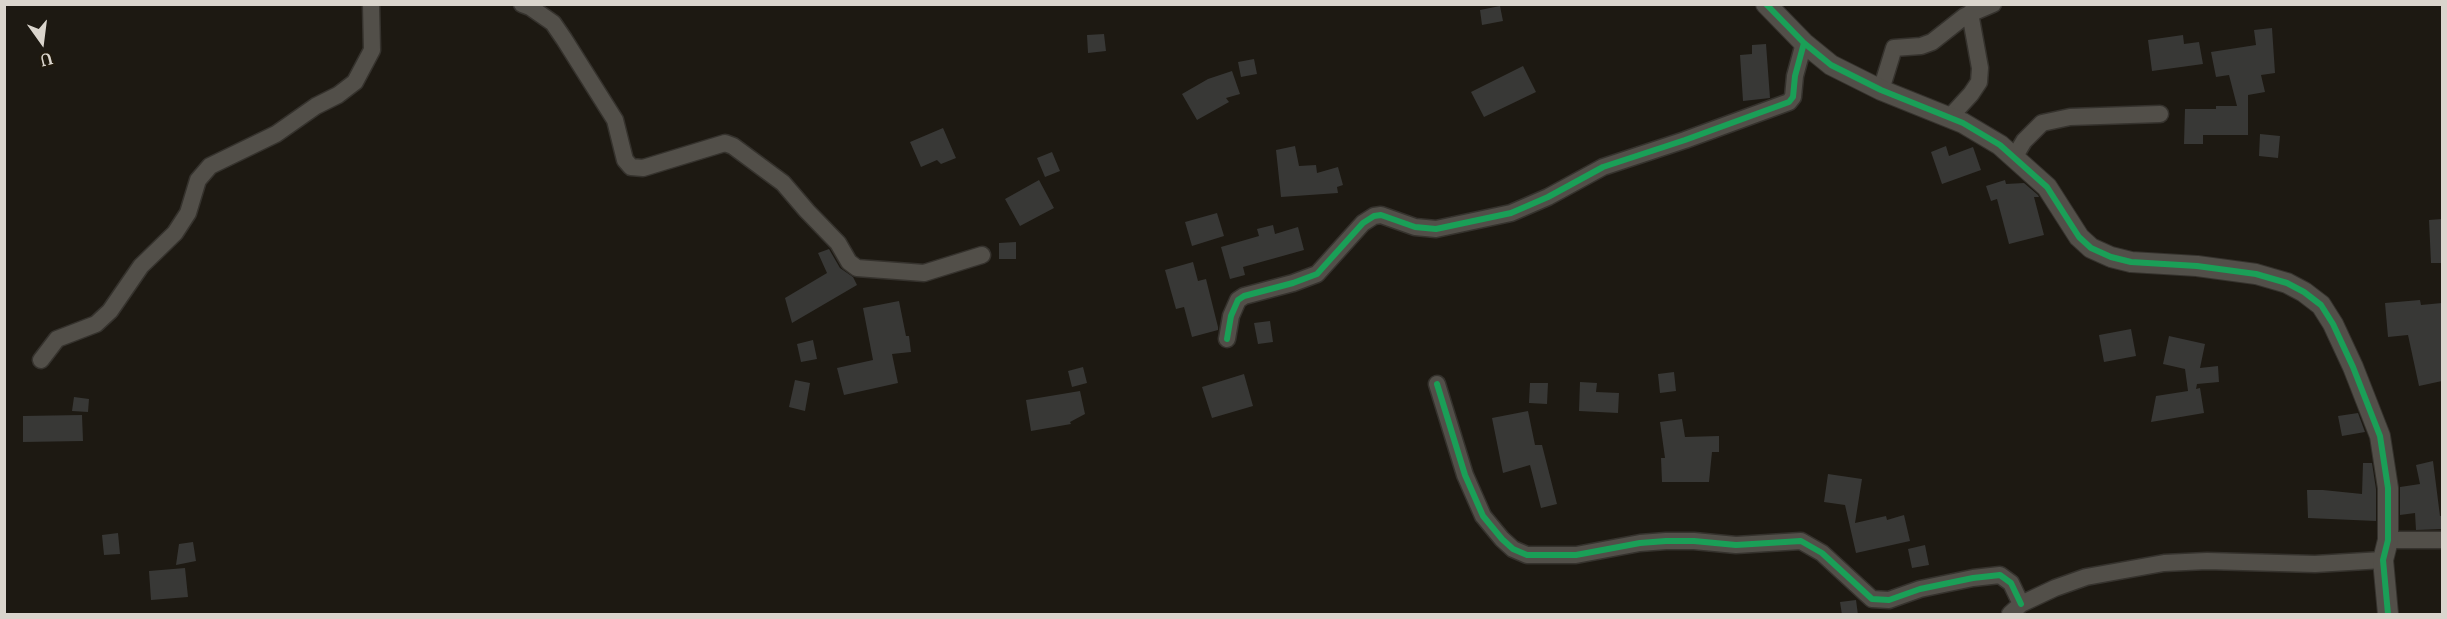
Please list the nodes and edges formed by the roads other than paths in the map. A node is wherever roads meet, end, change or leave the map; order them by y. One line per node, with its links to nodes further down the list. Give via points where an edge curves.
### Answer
1 (371, 4): 13 (street, via 372,50 355,82 276,134 210,166 198,180 188,213 175,233 141,266 110,311 96,324 57,339)
2 (522, 4): 11 (street, via 553,22 615,120 625,160 632,167 643,168 725,144 733,146 783,183 857,268 924,273)
3 (1766, 4): 6 (street)
4 (1993, 4): 5 (street)
5 (1970, 13): 7 (street, via 1932,42 1894,48); 9 (street, via 1979,82)
6 (1804, 43): 7 (street, via 1832,65); 12 (street, via 1789,102 1603,167 1511,213 1436,229 1374,216 1317,274 1238,300)
7 (1881, 90): 9 (street)
8 (2160, 114): 10 (street, via 2070,117 2042,123)
9 (1950, 117): 10 (street)
10 (2015, 156): 15 (street, via 2047,188 2079,237 2091,248 2132,262 2256,274 2287,283 2321,306 2353,368 2380,436 2388,488)
11 (982, 255)
12 (1227, 339)
13 (41, 360)
14 (1437, 384): 18 (street, via 1465,475 1483,516 1513,549 1527,555 1576,555 1666,541 1736,545 1801,540 1822,553 1872,599 1889,600 1920,589 2000,575 2011,583)
15 (2388, 540): 16 (street); 17 (street)
16 (2442, 540)
17 (2384, 560): 18 (street, via 2315,564 2164,563 2086,577); 19 (street)
18 (2016, 609)
19 (2388, 615)

